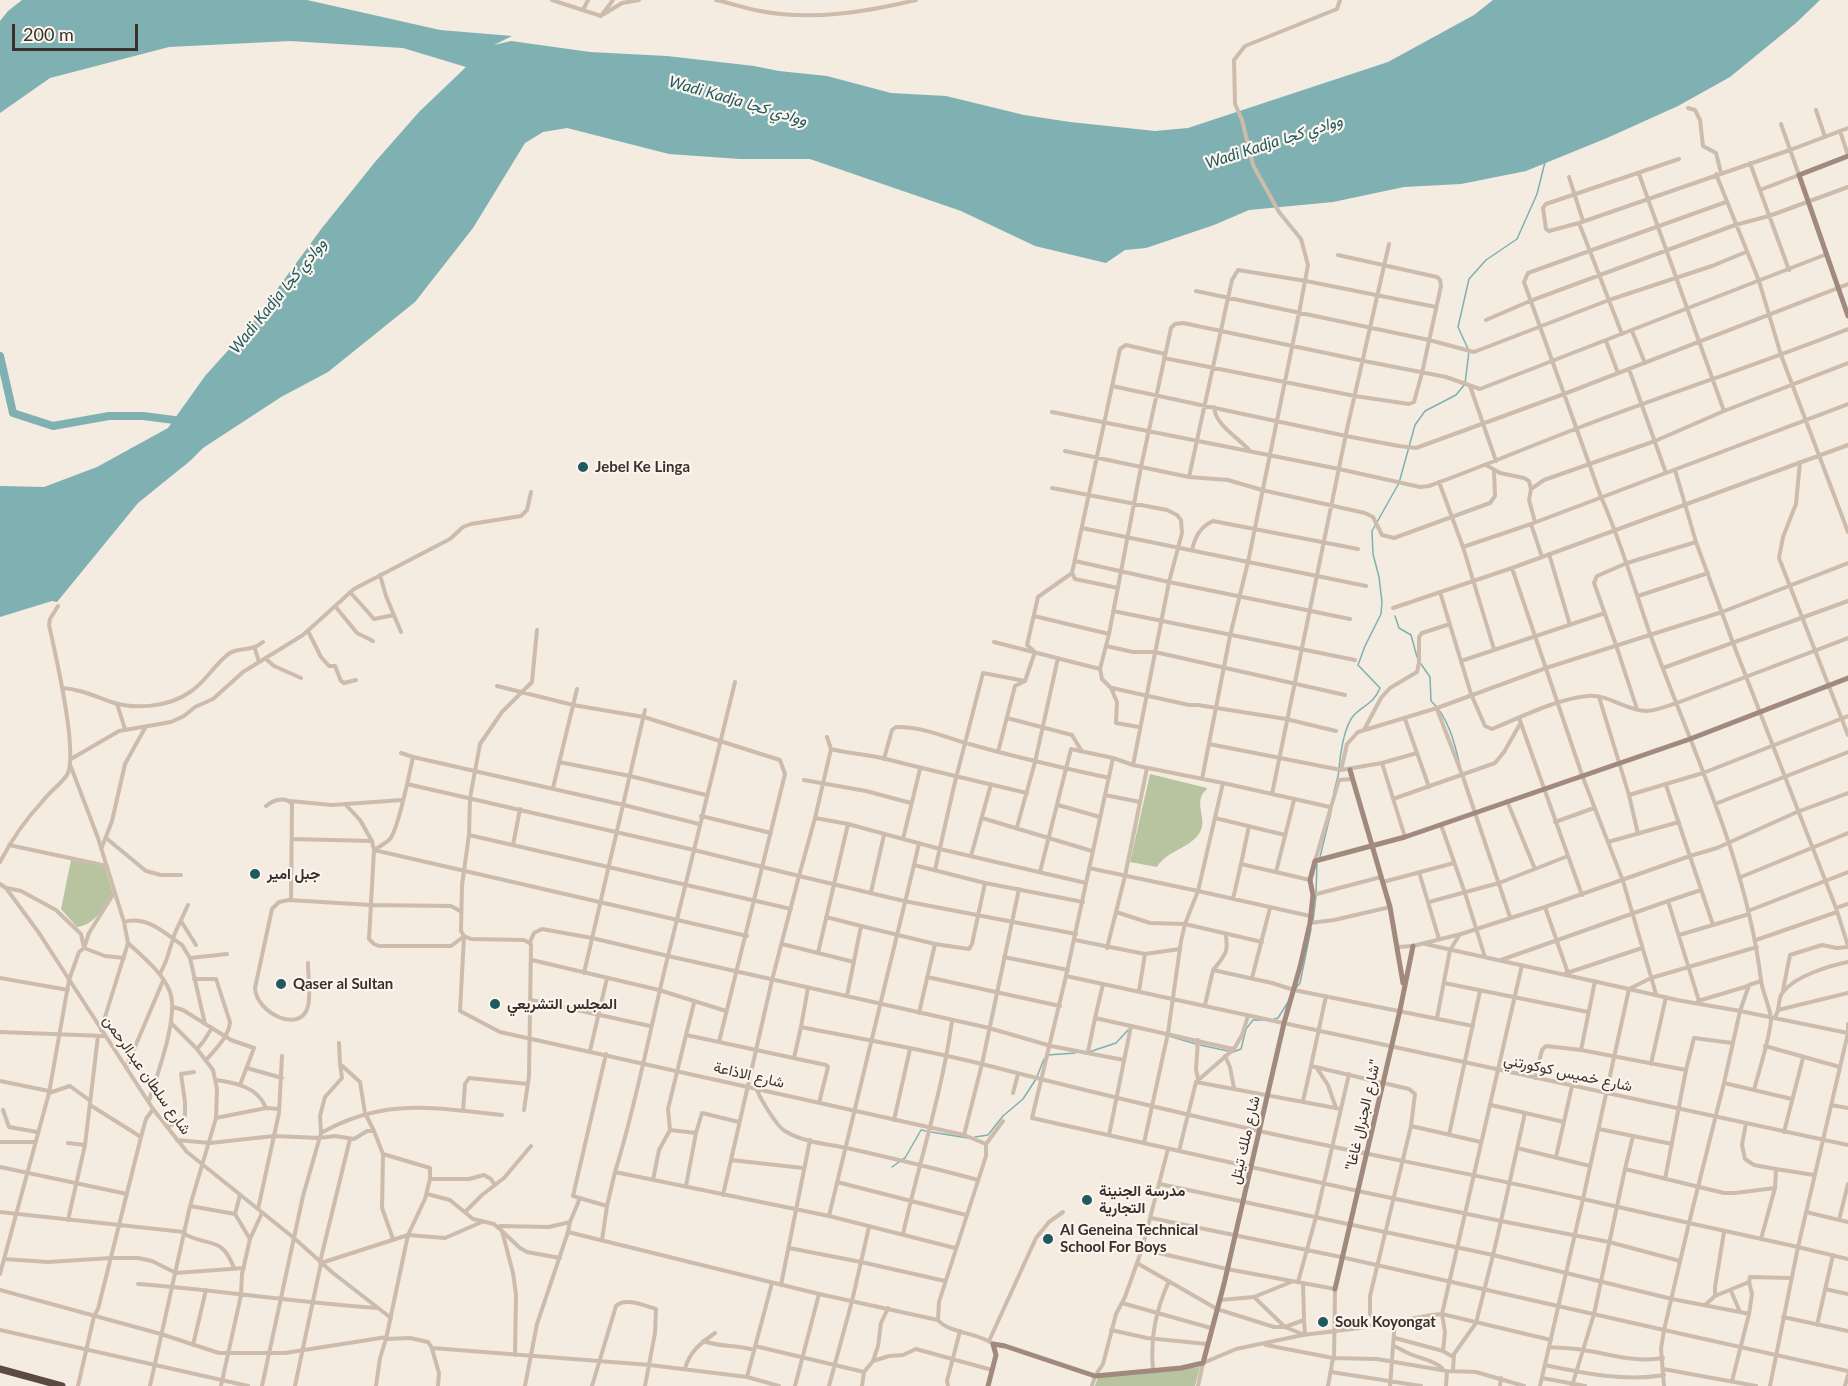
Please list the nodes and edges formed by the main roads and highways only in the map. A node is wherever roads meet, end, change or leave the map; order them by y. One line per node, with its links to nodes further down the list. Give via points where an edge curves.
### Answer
1 (1848, 155): 2 (main road, via 1799,175)
2 (1848, 316)
3 (1848, 678): 5 (main road, via 1690,739)
4 (1350, 770): 5 (main road)
5 (1372, 846): 7 (main road, via 1390,907); 11 (main road, شارع ملك تيتل, via 1316,861 1310,880 1310,923 1203,1363 1095,1376 991,1343 996,1352)
6 (1413, 946): 7 (main road, "شارع الجنرال غاغا")
7 (1403, 988): 8 (main road, "شارع الجنرال غاغا")
8 (1335, 1288)
9 (0, 1369): 10 (highway)
10 (62, 1386)
11 (988, 1386)

